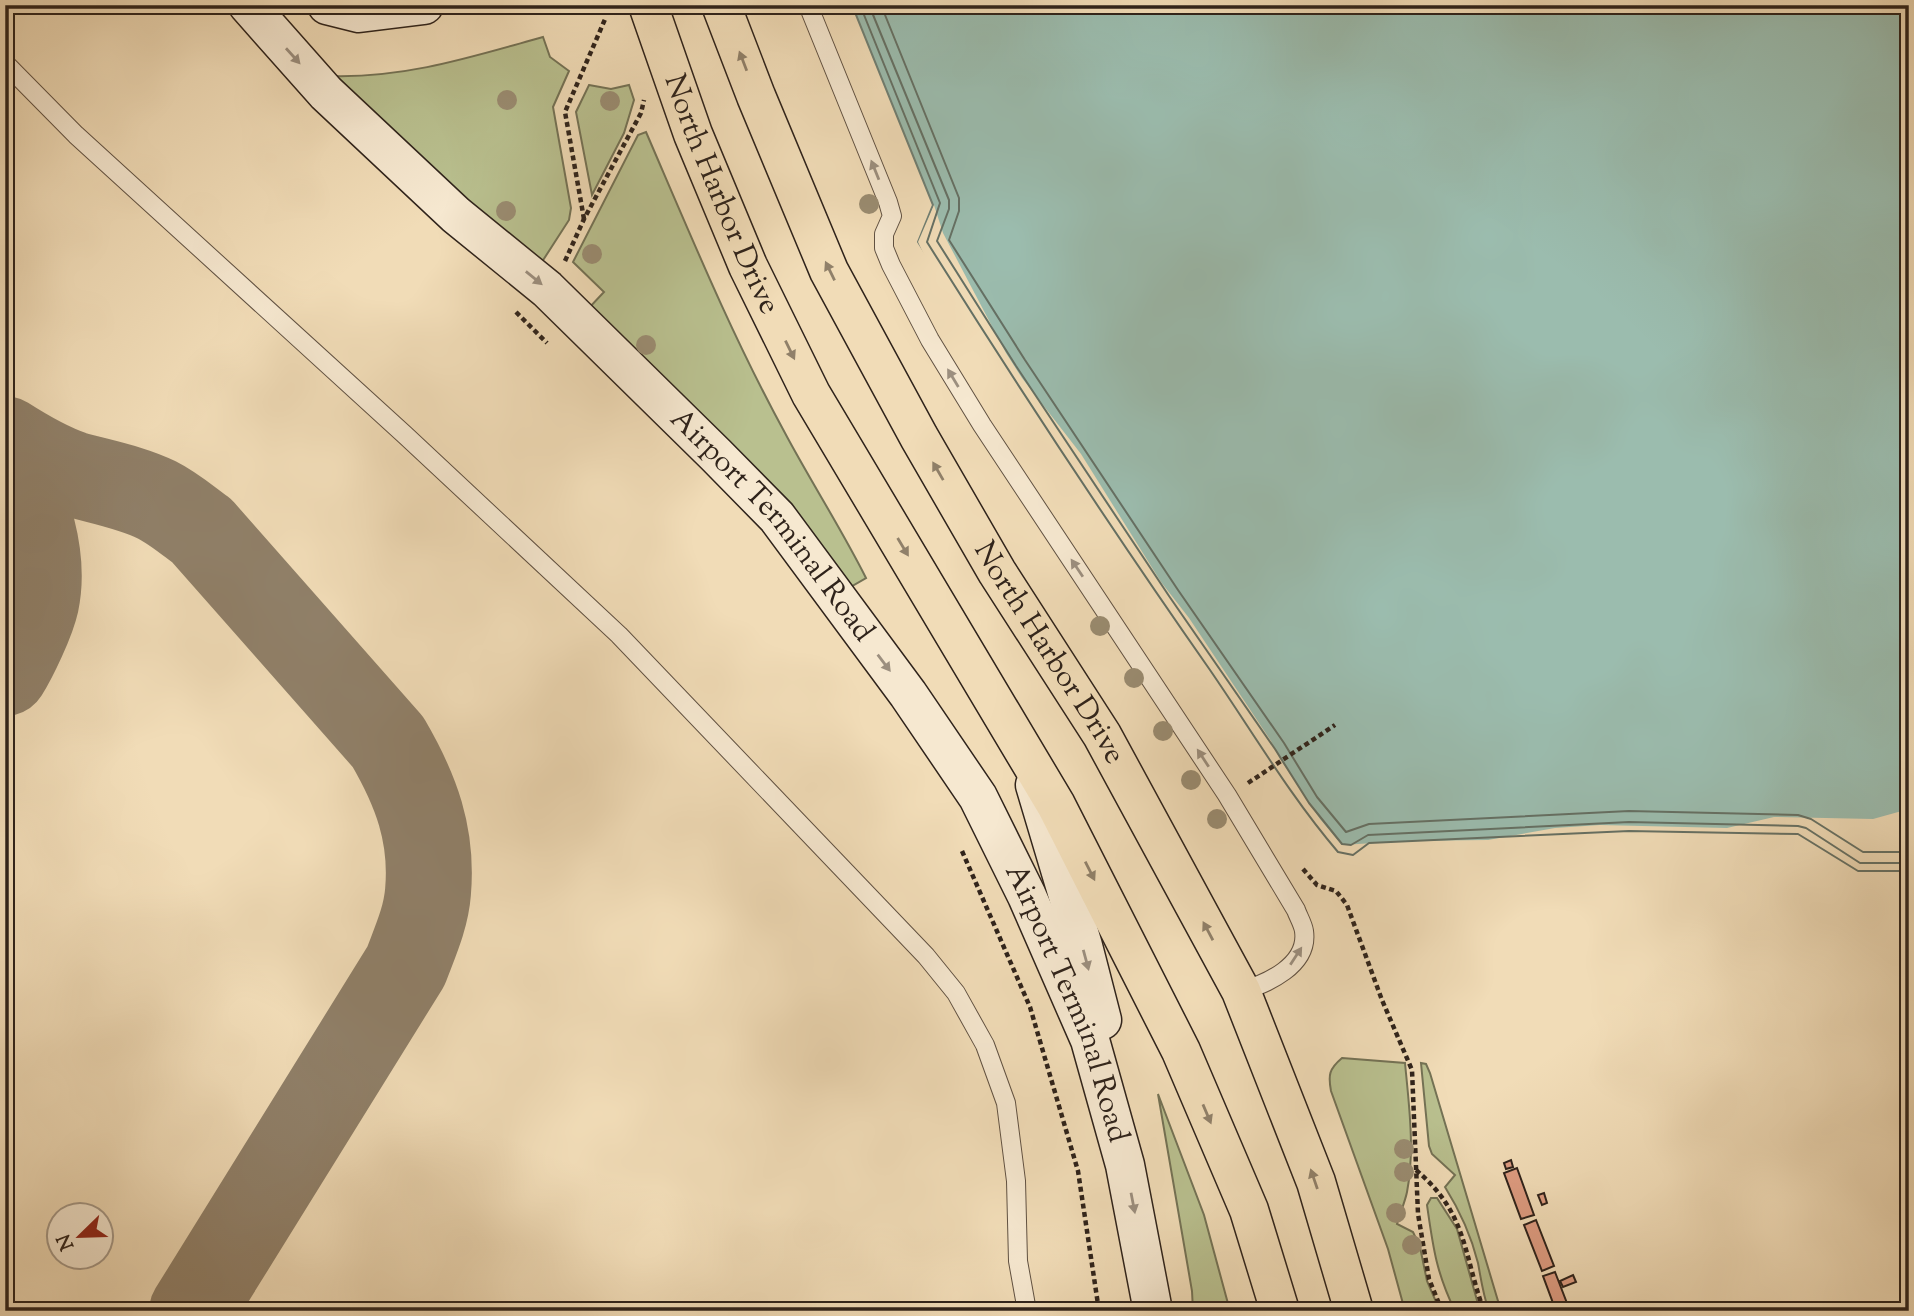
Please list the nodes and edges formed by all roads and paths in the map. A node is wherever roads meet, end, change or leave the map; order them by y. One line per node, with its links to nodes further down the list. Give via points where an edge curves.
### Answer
1 (248, 5): 19 (main road, Airport Terminal Road, one-way to 19, via 326,93 456,215 554,295 777,517 978,797 1090,1040)
2 (327, 5): 3 (main road, via 359,13)
3 (424, 5)
4 (648, 5): 15 (main road, North Harbor Drive, one-way to 15, via 693,134 738,242 811,394)
5 (721, 5): 18 (main road, North Harbor Drive, one-way to 5, via 1102,735 991,561 829,271)
6 (808, 5): 18 (lane, one-way to 6, via 1265,985 1302,950 1304,931 1296,910 1220,784 930,340 887,256 884,234 892,216 888,202)
7 (606, 17): 10 (path, via 565,112)
8 (5, 63): 21 (lane, via 76,135 620,635 941,974 985,1045 1006,1103 1016,1181 1018,1261)
9 (647, 88): 10 (path, via 641,113)
10 (584, 219): 11 (path)
11 (562, 266)
12 (509, 305): 13 (path)
13 (558, 352)
14 (1335, 726): 16 (path)
15 (1025, 753): 19 (main road, Airport Terminal Road, one-way to 19, via 1101,1016); 24 (main road, North Harbor Drive, one-way to 24, via 1181,1051 1249,1210)
16 (1245, 785)
17 (958, 841): 22 (path, via 1030,1007 1078,1171)
18 (1241, 991): 25 (main road, North Harbor Drive, one-way to 18, via 1316,1182)
19 (1125, 1165): 23 (main road, Airport Terminal Road, one-way to 23)
20 (1415, 1169): 26 (path, via 1434,1185 1462,1232)
21 (1027, 1311)
22 (1099, 1311)
23 (1153, 1311)
24 (1280, 1311)
25 (1354, 1311)
26 (1485, 1311)

